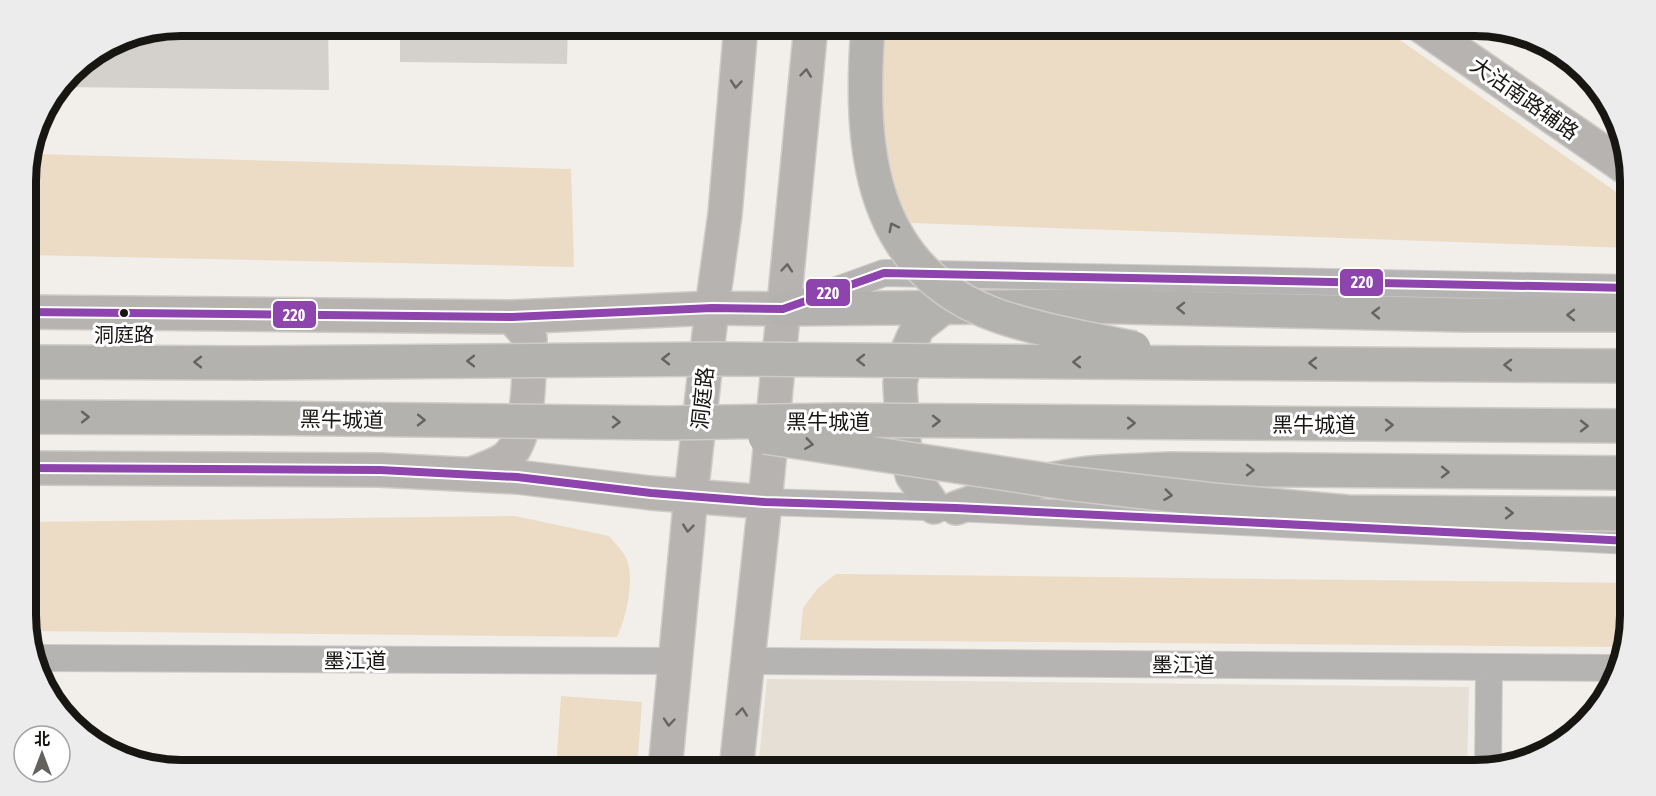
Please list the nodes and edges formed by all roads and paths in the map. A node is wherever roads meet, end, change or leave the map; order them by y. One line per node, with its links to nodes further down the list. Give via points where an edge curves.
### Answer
1 (740, 36): 8 (main road, 洞庭路, one-way to 8, via 725,214)
2 (810, 36): 9 (main road, one-way to 2)
3 (868, 36): 14 (highway, one-way to 3, bridge, via 1000,316 949,291 915,261 892,228 868,150 864,110)
4 (1435, 36): 5 (main road, 大沽南路辅路)
5 (1619, 163)
6 (1620, 288): 9 (street, via 884,273)
7 (944, 307): 9 (highway); 11 (highway, one-way to 7); 24 (highway, via 918,327 900,383 903,439 912,475)
8 (712, 308): 9 (main road); 12 (main road); 22 (main road, 洞庭路)
9 (783, 309): 23 (main road)
10 (36, 312): 12 (main road)
11 (1620, 315)
12 (512, 317): 21 (main road, via 530,338 528,398 520,442 506,458)
13 (36, 362): 14 (highway, one-way to 13, bridge, via 719,359)
14 (1199, 363): 15 (highway, one-way to 14)
15 (1620, 366)
16 (36, 417): 17 (highway, 黑牛城道, one-way to 17, bridge)
17 (668, 423): 18 (highway, 黑牛城道, one-way to 18, bridge, via 850,420); 25 (highway, one-way to 25, bridge, via 1066,483 1213,500 1348,512)
18 (1620, 426)
19 (36, 468): 21 (main road, via 380,470)
20 (1620, 473): 24 (highway, one-way to 20, via 1021,486 1103,472 1170,469)
21 (471, 475): 22 (main road)
22 (691, 495): 23 (main road); 29 (main road, 洞庭路, one-way to 29)
23 (765, 502): 24 (street); 28 (main road)
24 (945, 508): 26 (street)
25 (1620, 514)
26 (1620, 541)
27 (43, 658): 29 (street, 墨江道)
28 (747, 661): 30 (street, 墨江道); 34 (main road, one-way to 28)
29 (674, 662): 33 (main road, 洞庭路, one-way to 33)
30 (1489, 667): 31 (street, 墨江道); 32 (street)
31 (1610, 668)
32 (1488, 759)
33 (666, 760)
34 (737, 760)

